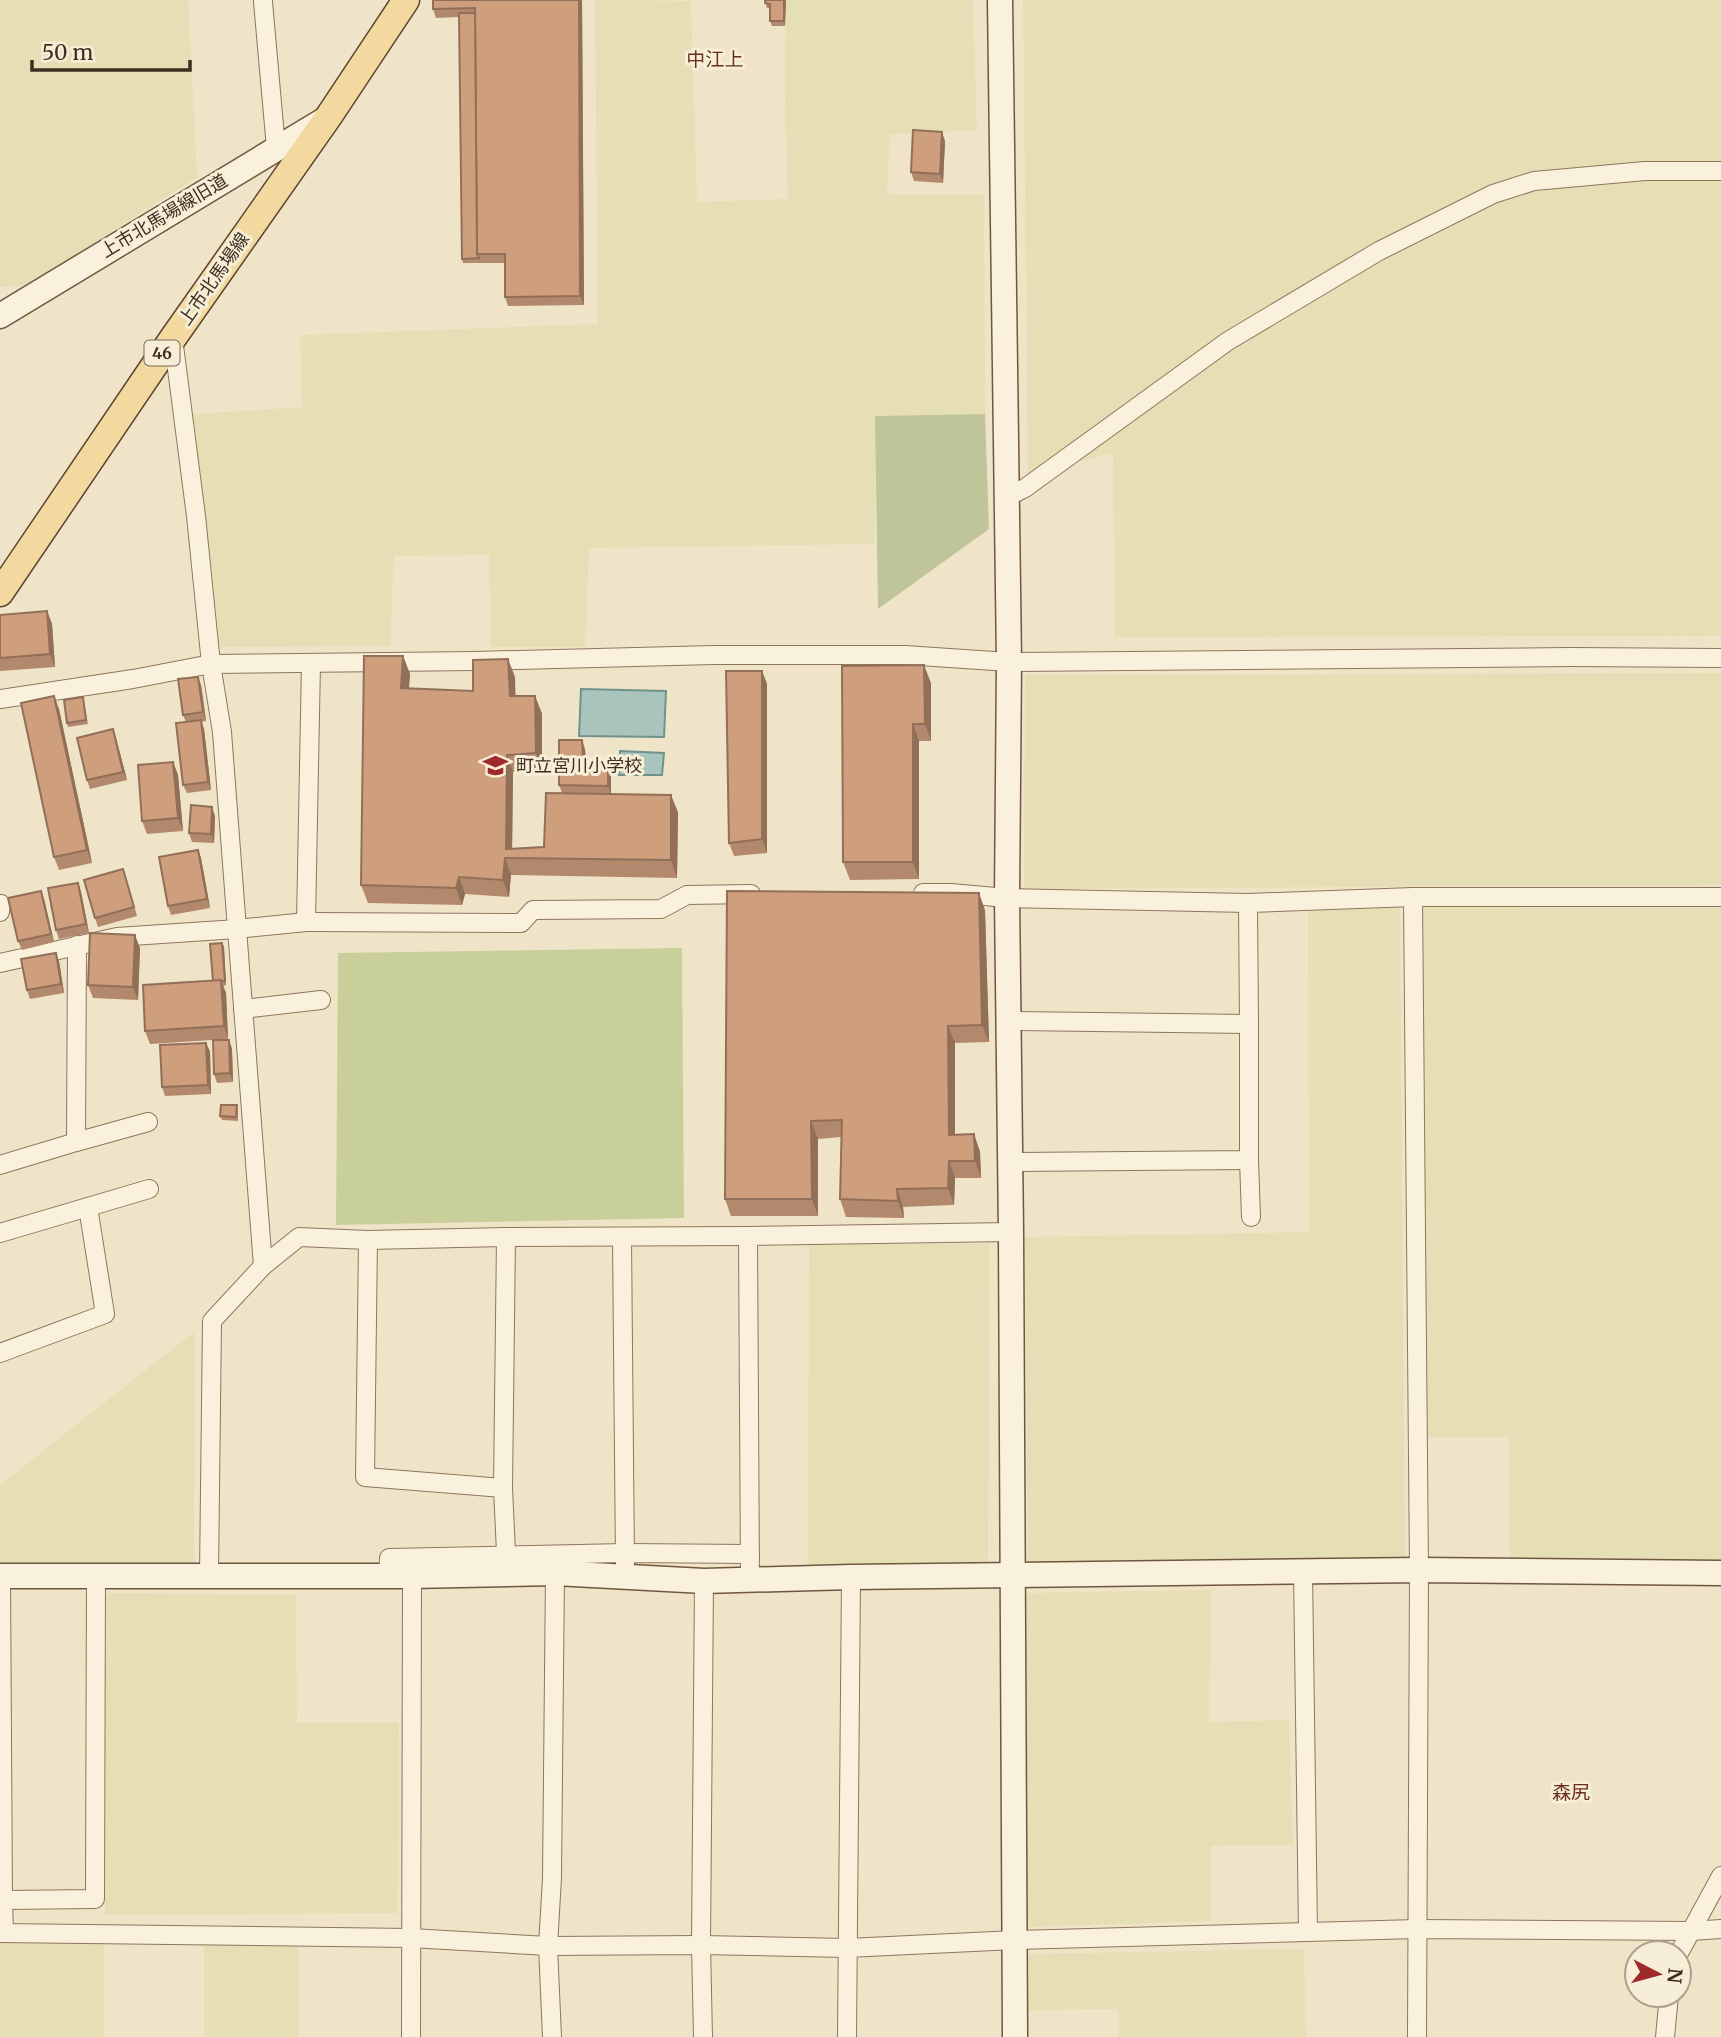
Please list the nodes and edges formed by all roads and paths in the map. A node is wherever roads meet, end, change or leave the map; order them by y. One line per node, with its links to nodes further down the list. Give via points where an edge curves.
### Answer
1 (406, 0): 4 (main road, 上市北馬場線 / 46)
2 (1000, 0): 9 (street)
3 (263, 2): 5 (street)
4 (329, 116): 5 (street, 上市北馬場線旧道); 8 (main road, 上市北馬場線 / 46)
5 (276, 148): 7 (street, 上市北馬場線旧道)
6 (1721, 171): 9 (street, via 1534,181 1493,194 1379,251 1228,341 1026,488)
7 (0, 316)
8 (173, 338): 10 (main road, 上市北馬場線 / 46); 13 (street)
9 (1005, 498): 12 (street)
10 (0, 593)
11 (1721, 658): 12 (street)
12 (1009, 662): 14 (street, via 905,655 714,655); 20 (street)
13 (211, 663): 14 (street); 15 (street); 23 (street, via 222,732)
14 (311, 663): 22 (street)
15 (0, 699)
16 (909, 893): 20 (street)
17 (770, 894): 22 (street, via 687,895 661,909 534,909 522,923)
18 (1413, 897): 19 (street); 21 (street); 50 (street)
19 (1721, 897)
20 (1007, 898): 21 (street); 28 (street)
21 (1248, 903): 29 (street)
22 (306, 922): 23 (street)
23 (237, 929): 24 (street, via 117,937); 27 (street)
24 (77, 945): 25 (street); 31 (street)
25 (0, 963)
26 (321, 1000): 27 (street)
27 (243, 1009): 44 (street)
28 (1010, 1021): 29 (street); 33 (street)
29 (1249, 1024): 32 (street)
30 (148, 1122): 31 (street)
31 (76, 1142): 34 (street)
32 (1249, 1160): 33 (street); 37 (street)
33 (1010, 1162): 39 (street)
34 (0, 1165)
35 (149, 1189): 36 (street)
36 (88, 1207): 38 (street); 45 (street, via 105,1314)
37 (1251, 1217)
38 (0, 1233)
39 (1012, 1233): 40 (street); 58 (street)
40 (748, 1236): 42 (street); 47 (street)
41 (506, 1237): 42 (street); 43 (street); 46 (street)
42 (622, 1238): 49 (street)
43 (368, 1240): 44 (street, via 299,1237); 46 (street, via 365,1477)
44 (263, 1266): 56 (street, via 212,1321)
45 (0, 1353)
46 (503, 1488): 48 (street)
47 (750, 1554): 49 (street); 60 (street)
48 (506, 1564): 49 (street); 52 (street); 57 (street)
49 (625, 1565): 52 (street); 61 (street)
50 (1419, 1570): 51 (street); 53 (street); 64 (street)
51 (1303, 1571): 58 (street); 67 (street)
52 (555, 1573): 73 (street)
53 (1721, 1573)
54 (1, 1576): 55 (street); 63 (street)
55 (96, 1576): 56 (street); 63 (street, via 95,1899)
56 (209, 1576): 57 (street)
57 (400, 1576): 69 (street)
58 (1012, 1576): 59 (street); 71 (street)
59 (851, 1577): 60 (street); 74 (street)
60 (750, 1580): 61 (street)
61 (704, 1581): 72 (street)
62 (1721, 1876): 66 (street)
63 (3, 1900): 68 (street)
64 (1417, 1929): 66 (street); 67 (street); 81 (street)
65 (1721, 1929): 66 (street)
66 (1691, 1931): 70 (street)
67 (1308, 1932): 71 (street)
68 (2, 1933): 69 (street)
69 (411, 1938): 73 (street); 76 (street)
70 (1687, 1939)
71 (1015, 1940): 74 (street); 80 (street)
72 (701, 1945): 73 (street); 74 (street); 78 (street)
73 (548, 1946): 77 (street)
74 (847, 1948): 79 (street)
75 (1668, 2009): 82 (street)
76 (411, 2037)
77 (552, 2037)
78 (703, 2037)
79 (847, 2037)
80 (1015, 2037)
81 (1416, 2037)
82 (1665, 2037)

